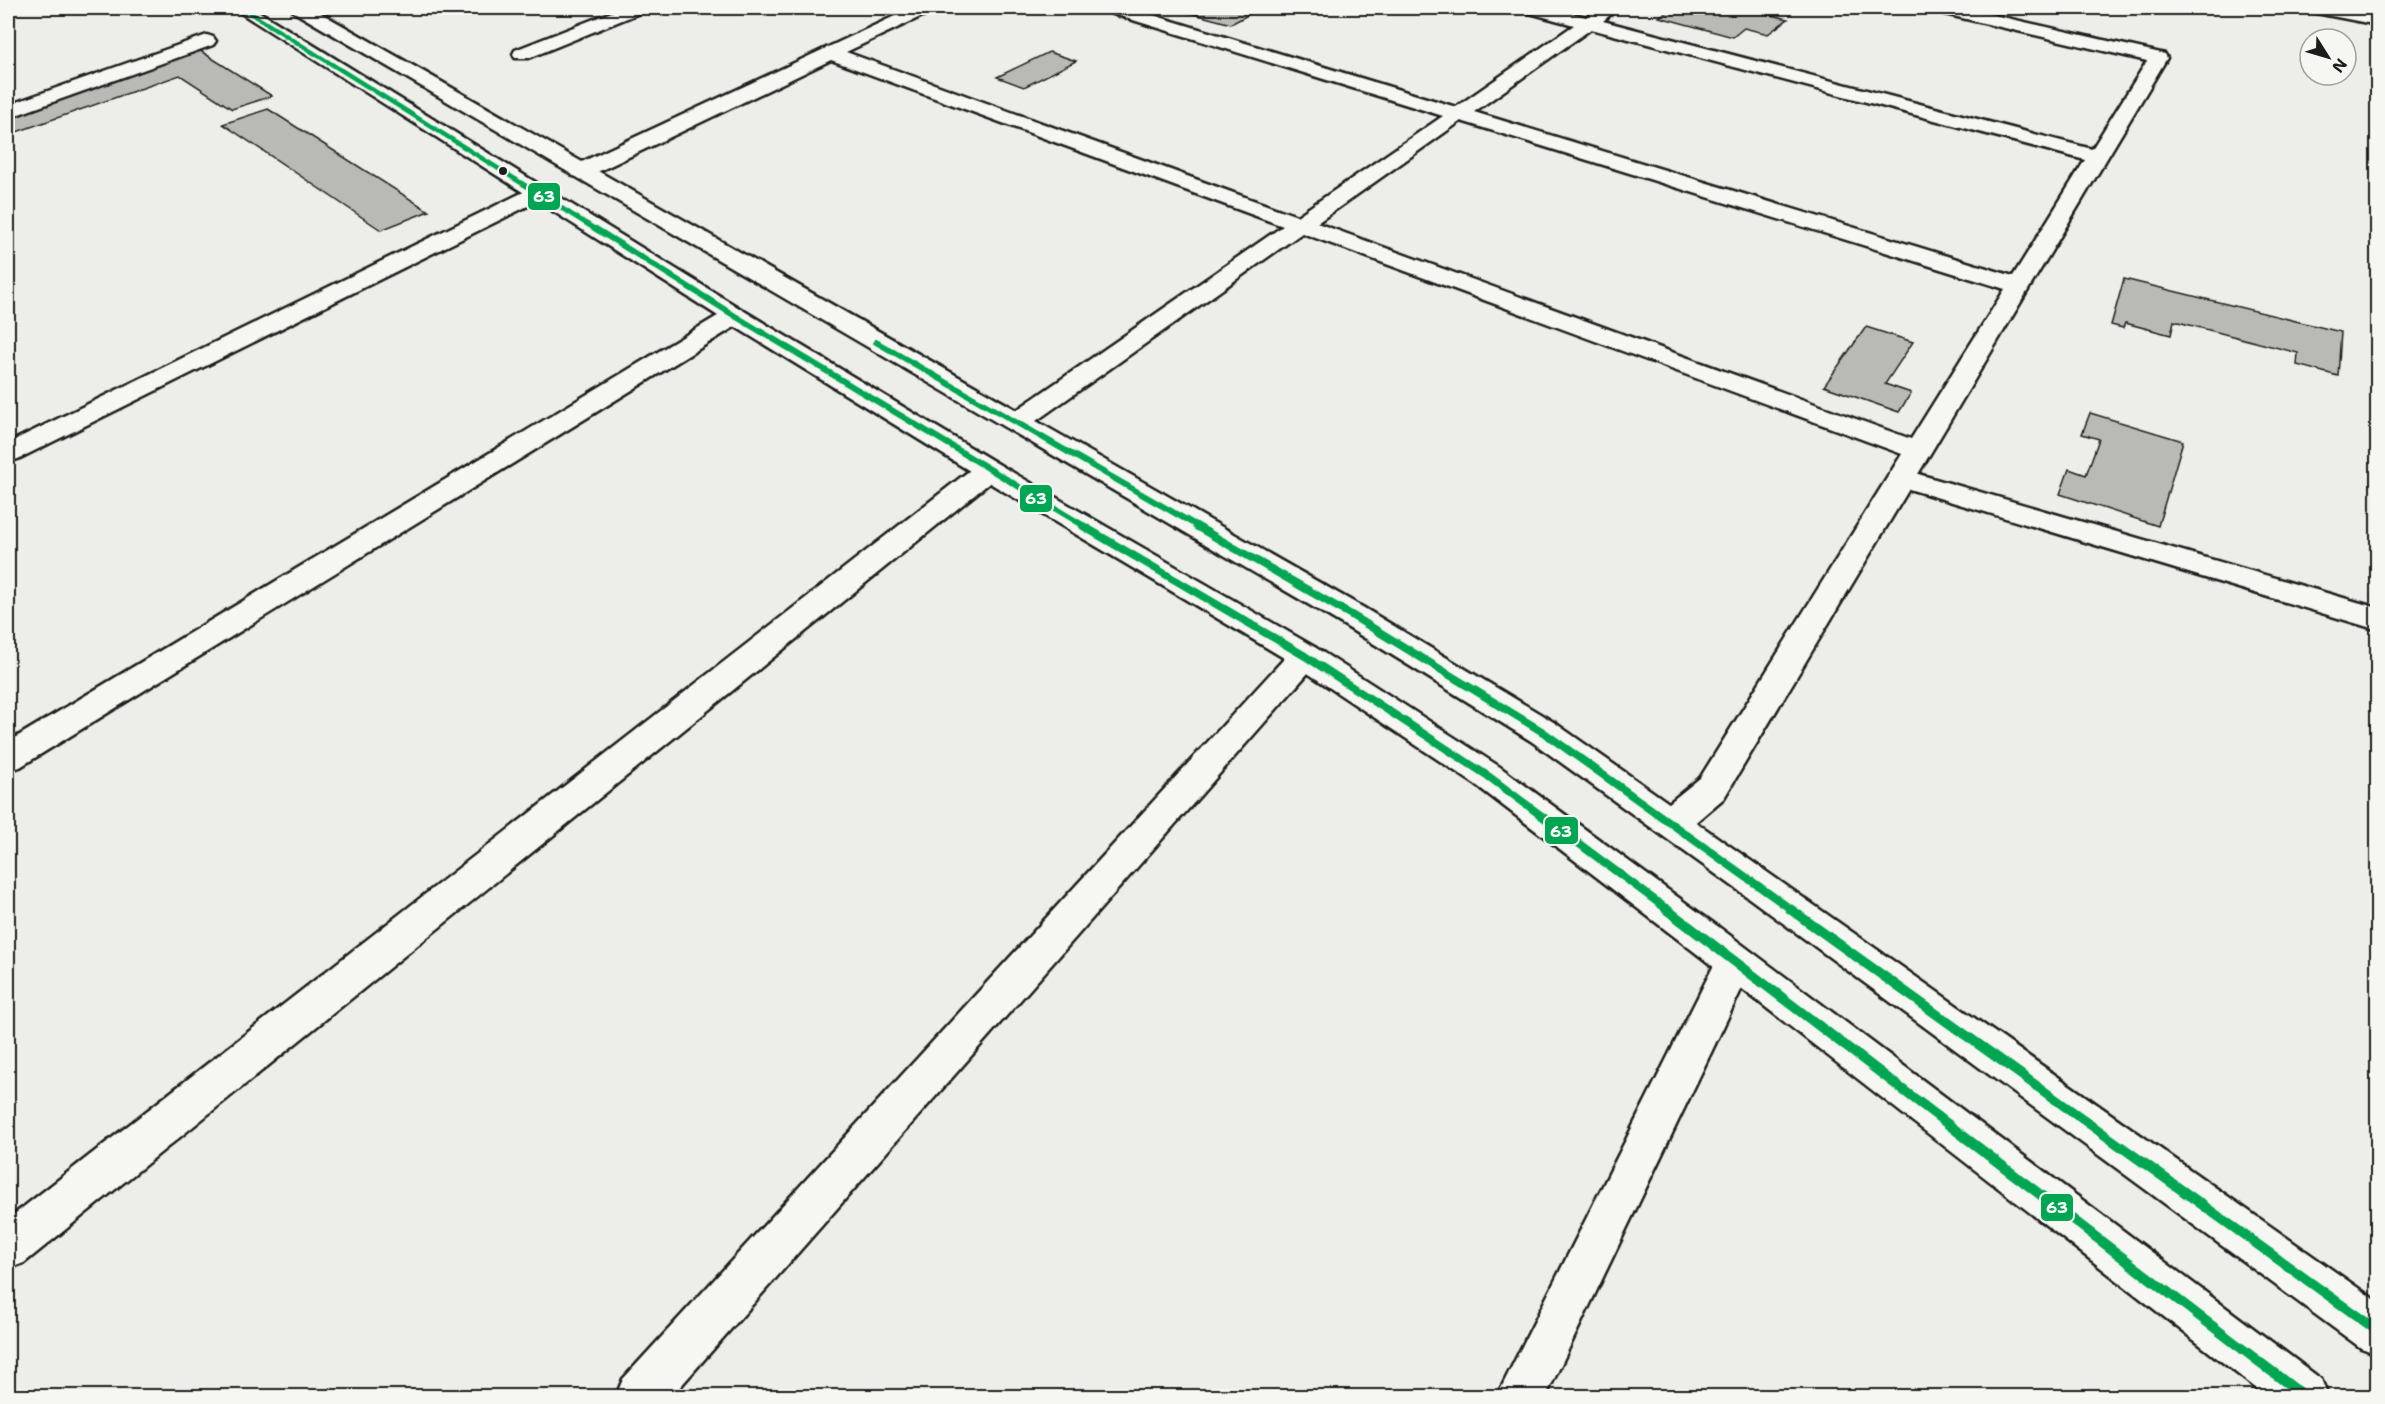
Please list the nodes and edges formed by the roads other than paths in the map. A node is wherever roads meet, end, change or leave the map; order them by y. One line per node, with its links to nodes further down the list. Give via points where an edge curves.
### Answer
1 (242, 8): 19 (street)
2 (300, 8): 18 (street)
3 (636, 8): 14 (street)
4 (925, 8): 13 (street)
5 (1113, 8): 16 (street)
6 (1532, 8): 11 (street)
7 (1610, 8): 11 (street)
8 (1942, 8): 17 (street, via 2158,58)
9 (2316, 8): 10 (street)
10 (2378, 20)
11 (1588, 22): 16 (street); 17 (street)
12 (207, 40): 15 (street)
13 (830, 53): 18 (street); 20 (street)
14 (522, 54)
15 (8, 112)
16 (1458, 113): 20 (street); 21 (street)
17 (2097, 157): 21 (street)
18 (581, 171): 23 (street)
19 (538, 192): 22 (street); 24 (street)
20 (1300, 225): 23 (street); 25 (street)
21 (2019, 286): 25 (street)
22 (735, 316): 26 (street); 29 (street)
23 (1017, 423): 30 (street, via 1353,616 1543,732)
24 (8, 453)
25 (1910, 464): 27 (street); 30 (street, via 1712,788)
26 (988, 470): 28 (street); 32 (street)
27 (2378, 619)
28 (1305, 656): 31 (street, via 1488,776); 34 (street)
29 (8, 758)
30 (1671, 822): 33 (street)
31 (1735, 963): 35 (street); 36 (street)
32 (8, 1247)
33 (2378, 1331)
34 (640, 1396)
35 (1521, 1396)
36 (2304, 1396)

